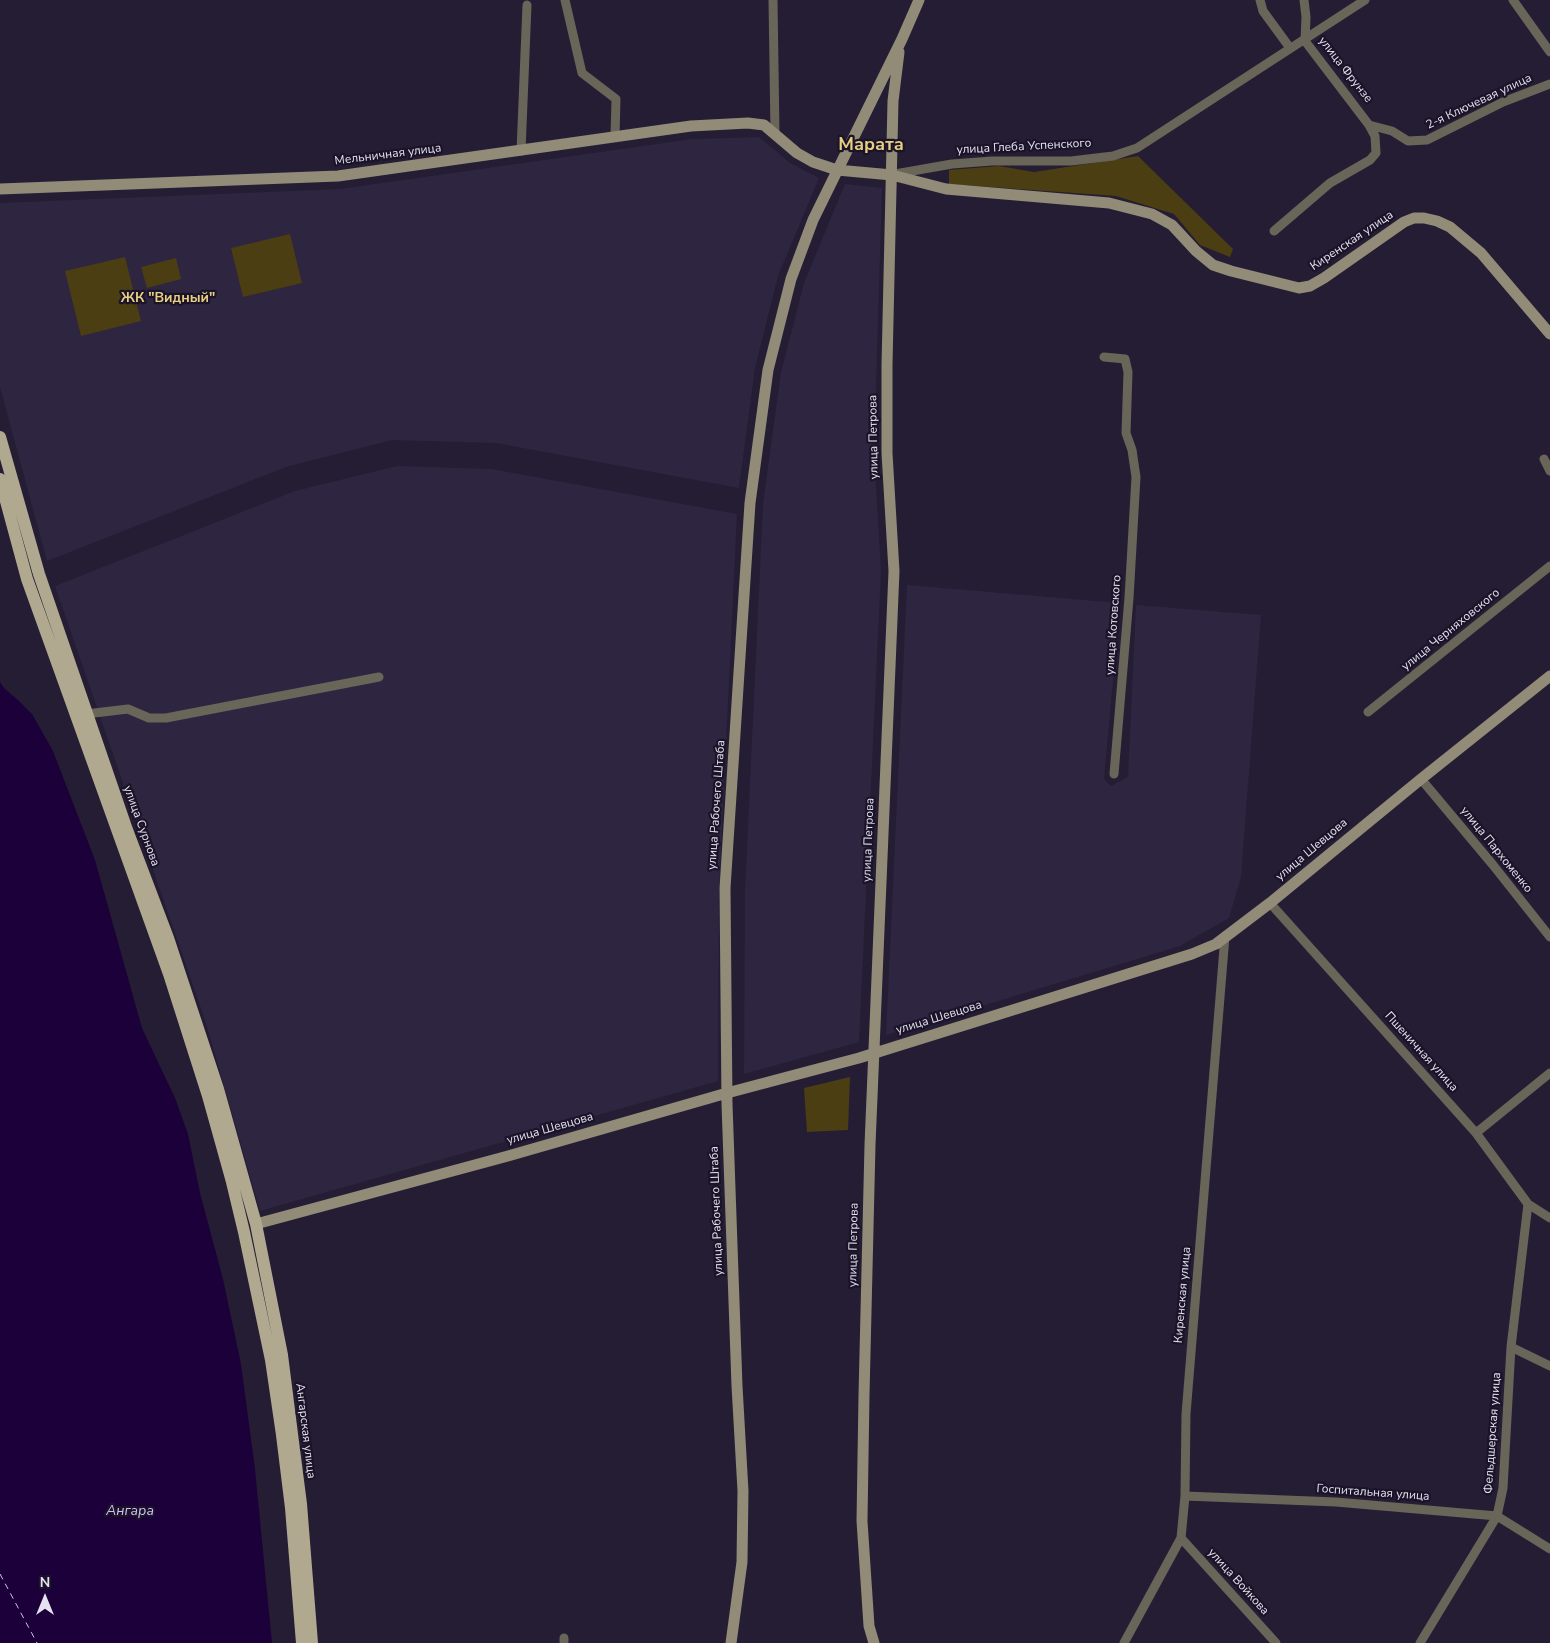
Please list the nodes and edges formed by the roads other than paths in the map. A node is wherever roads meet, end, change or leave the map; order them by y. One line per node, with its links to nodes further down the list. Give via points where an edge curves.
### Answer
1 (565, 0): 16 (street, via 582,74 616,99)
2 (773, 0): 15 (street)
3 (919, 0): 9 (street, улица Рабочего Штаба)
4 (1260, 0): 11 (street, via 1263,10)
5 (1304, 0): 10 (street, улица Фрунзе)
6 (1366, 0): 10 (street, улица Глеба Успенского)
7 (1514, 0): 12 (street)
8 (527, 5): 17 (street)
9 (902, 39): 18 (street, улица Рабочего Штаба); 19 (street, улица Петрова, via 893,101)
10 (1304, 41): 11 (street, улица Глеба Успенского); 14 (street, улица Фрунзе)
11 (1290, 48): 19 (street, улица Глеба Успенского, via 1137,148 1113,156 1071,161 952,164)
12 (1550, 52)
13 (1550, 84): 14 (street, 2-я Ключевая улица, via 1503,102 1427,140 1408,141 1392,131)
14 (1370, 125): 21 (street, via 1376,152 1370,160 1330,183)
15 (775, 132): 16 (street, Мельничная улица, via 764,125 748,123 691,126); 18 (street, via 785,144 813,162)
16 (615, 137): 17 (street, Мельничная улица)
17 (521, 151): 20 (street, Мельничная улица, via 338,176)
18 (837, 170): 19 (street); 40 (street, улица Рабочего Штаба, via 813,220 791,280 768,370 750,503 725,888)
19 (892, 175): 22 (street, Киренская улица, via 946,189 1110,203 1152,214 1172,226 1213,265 1299,288 1324,278 1404,222 1424,218 1450,227 1481,253); 38 (street, улица Петрова, via 887,454 894,571)
20 (0, 189)
21 (1274, 231)
22 (1550, 334)
23 (1104, 357): 33 (street, улица Котовского, via 1125,359 1128,372 1126,433 1136,477)
24 (0, 437): 32 (main road, улица Сурнова, via 36,565)
25 (1544, 460): 26 (street)
26 (1550, 471)
27 (0, 479): 45 (main road, улица Сурнова, via 27,578 169,974 208,1096)
28 (1550, 566): 31 (street, улица Черняховского)
29 (1550, 676): 34 (street, улица Шевцова)
30 (380, 677): 32 (street, via 166,718 149,718 128,709)
31 (1368, 712)
32 (86, 714): 44 (main road, улица Сурнова, via 181,977 218,1089)
33 (1114, 774)
34 (1421, 779): 35 (street, улица Шевцова); 37 (street, улица Пархоменко)
35 (1270, 903): 36 (street, улица Шевцова); 41 (street, Пшеничная улица)
36 (1226, 936): 38 (street, улица Шевцова, via 1192,954); 48 (street, Киренская улица, via 1186,1414)
37 (1550, 937)
38 (874, 1053): 40 (street, улица Шевцова); 55 (street, улица Петрова, via 862,1521 868,1626)
39 (1550, 1073): 41 (street)
40 (727, 1092): 44 (street, улица Шевцова); 54 (street, улица Рабочего Штаба, via 743,1491 742,1562)
41 (1476, 1133): 42 (street, Пшеничная улица)
42 (1528, 1204): 43 (street, Пшеничная улица); 46 (street, Фельдшерская улица)
43 (1550, 1218)
44 (256, 1224): 53 (main road, Ангарская улица, via 282,1355 301,1504)
45 (244, 1232): 52 (main road, Ангарская улица, via 271,1360 282,1434)
46 (1511, 1347): 47 (street); 49 (street, Фельдшерская улица, via 1503,1488)
47 (1550, 1366)
48 (1185, 1496): 49 (street, Госпитальная улица, via 1336,1502); 50 (street, Киренская улица)
49 (1497, 1516): 51 (street, Госпитальная улица); 58 (street, Фельдшерская улица)
50 (1181, 1538): 56 (street, Киренская улица); 57 (street, улица Войкова)
51 (1550, 1549)
52 (302, 1643)
53 (312, 1643)
54 (732, 1643)
55 (874, 1643)
56 (1124, 1643)
57 (1276, 1643)
58 (1420, 1643)

